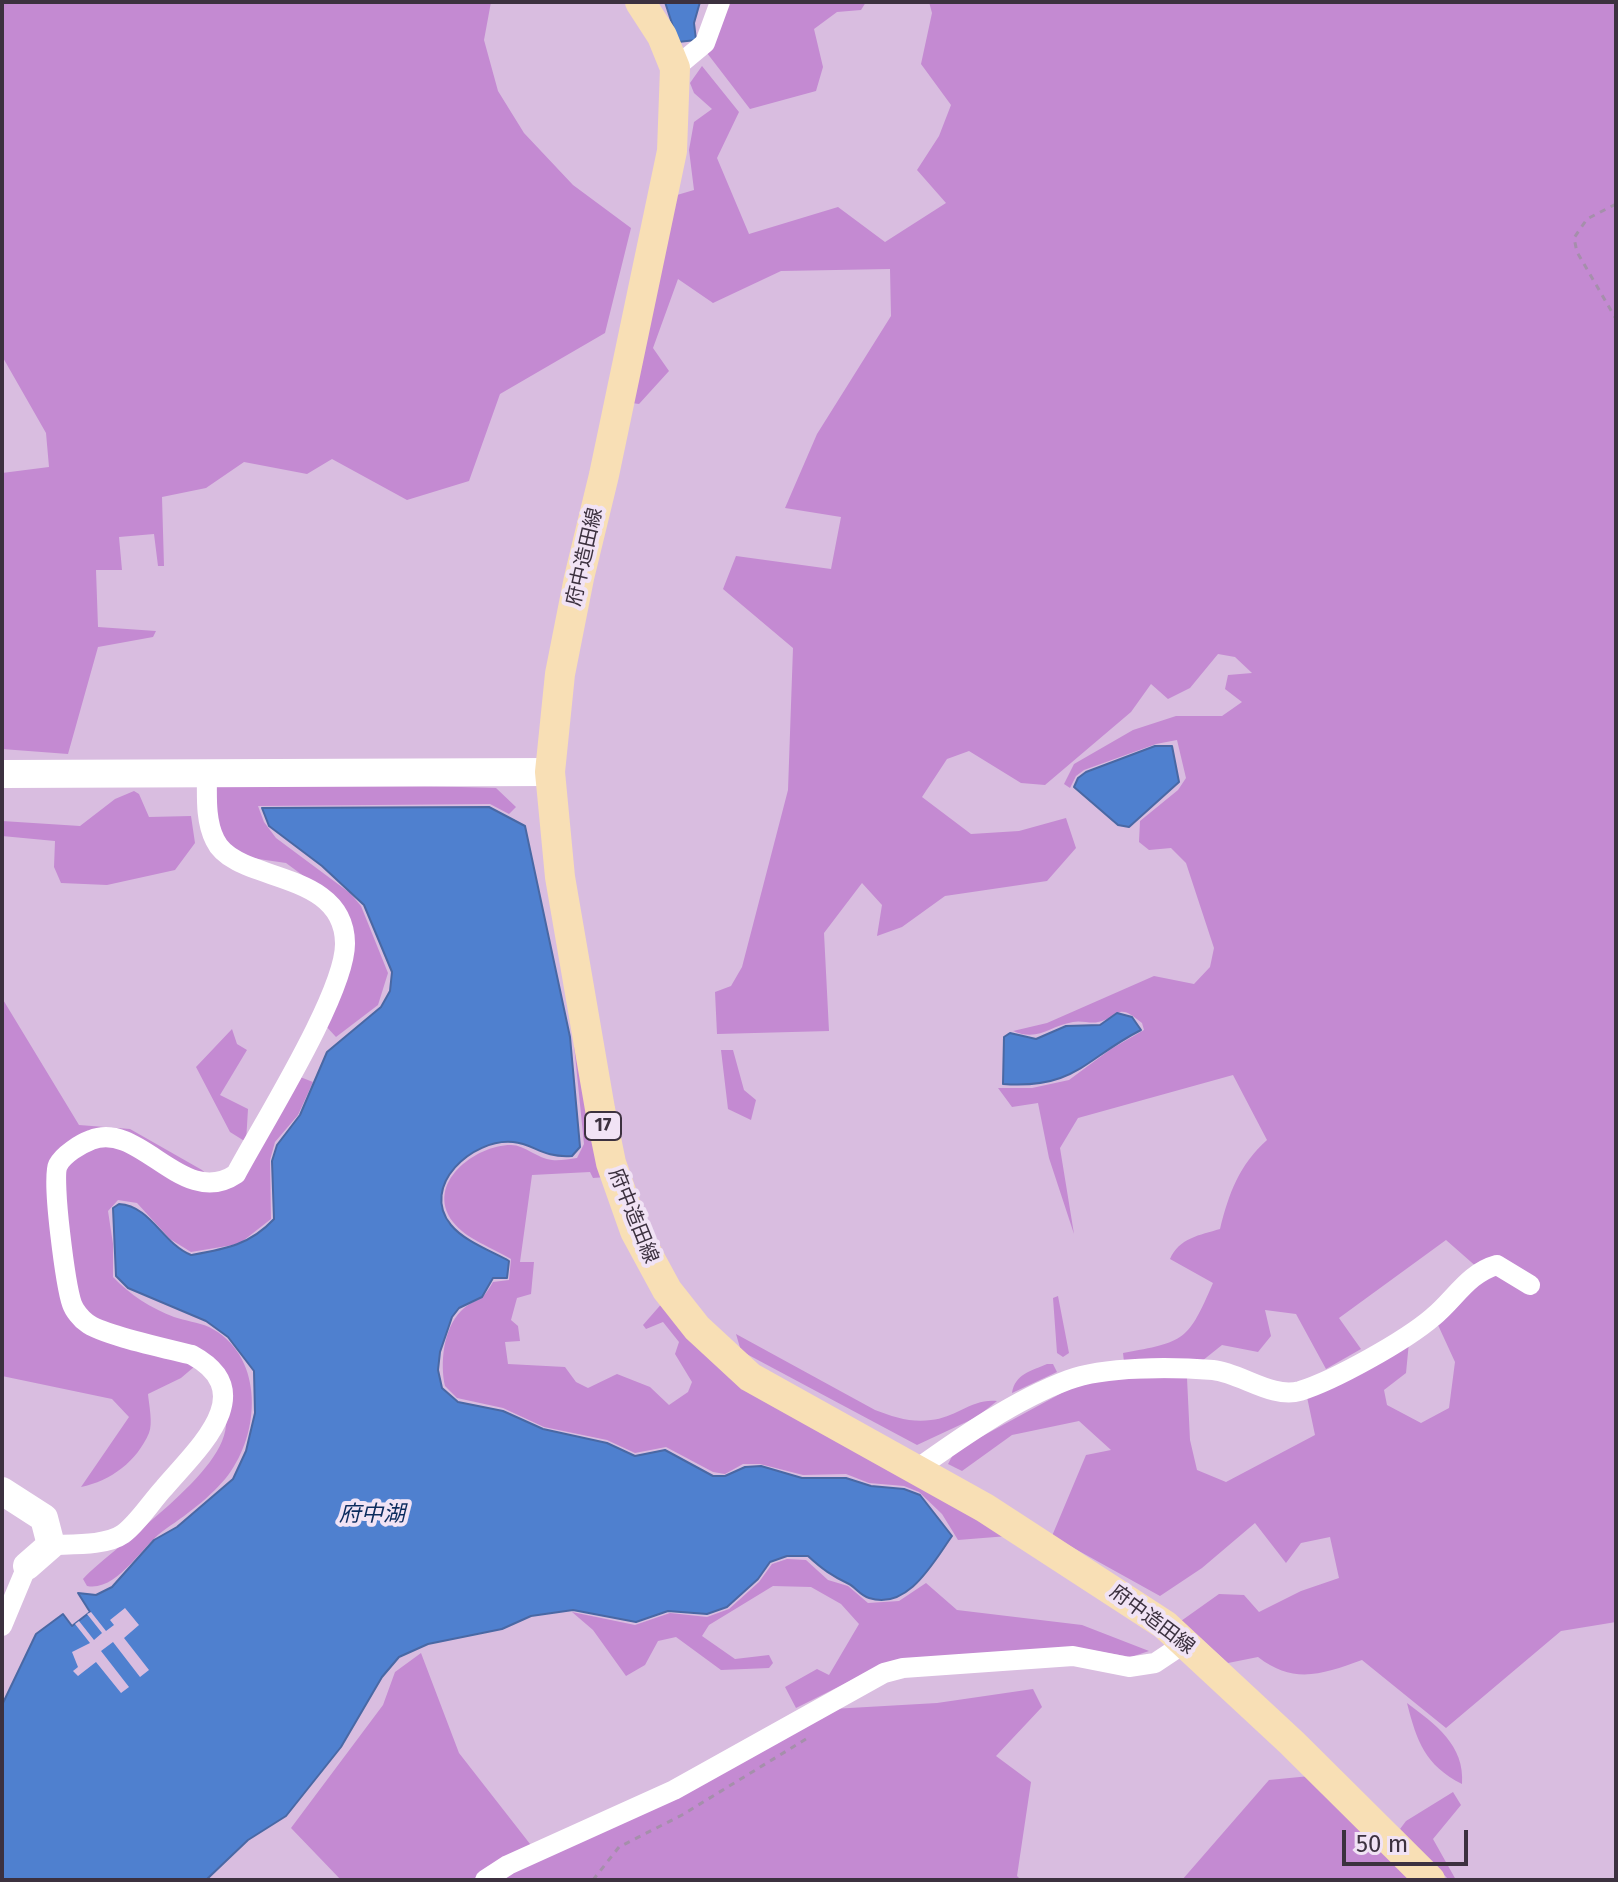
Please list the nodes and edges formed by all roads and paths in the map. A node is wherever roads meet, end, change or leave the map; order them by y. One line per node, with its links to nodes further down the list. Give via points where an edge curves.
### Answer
1 (640, 2): 3 (main road)
2 (720, 2): 3 (street, via 705,43)
3 (675, 68): 6 (main road, 府中造田線 / 17, via 672,151 560,674)
4 (1616, 204): 5 (path, via 1587,219 1574,238)
5 (1616, 319)
6 (550, 772): 8 (street); 10 (main road, 府中造田線 / 17, via 560,877 602,1122 621,1198 644,1254 697,1328 750,1377)
7 (2, 774): 8 (street)
8 (207, 774): 12 (street, via 216,842 227,856 279,874 321,898 343,928 341,967 327,1005 236,1174 226,1181 207,1184 126,1142 104,1138 93,1139 58,1164 54,1175 72,1305 89,1325 206,1363 223,1399 211,1434 122,1535)
9 (1530, 1285): 10 (street, via 1497,1265 1479,1270 1432,1318 1358,1363 1296,1392 1214,1370 1104,1371 1069,1379)
10 (917, 1469): 15 (main road, 府中造田線 / 17, via 1079,1566)
11 (2, 1491): 12 (street, via 44,1518)
12 (51, 1545): 13 (street)
13 (27, 1566): 14 (street)
14 (2, 1626)
15 (1185, 1643): 17 (street, via 1155,1663 1129,1667 1073,1656 884,1673 674,1790); 19 (main road, 府中造田線 / 17)
16 (810, 1737): 18 (path, via 619,1847)
17 (485, 1880)
18 (593, 1880)
19 (1430, 1880)

